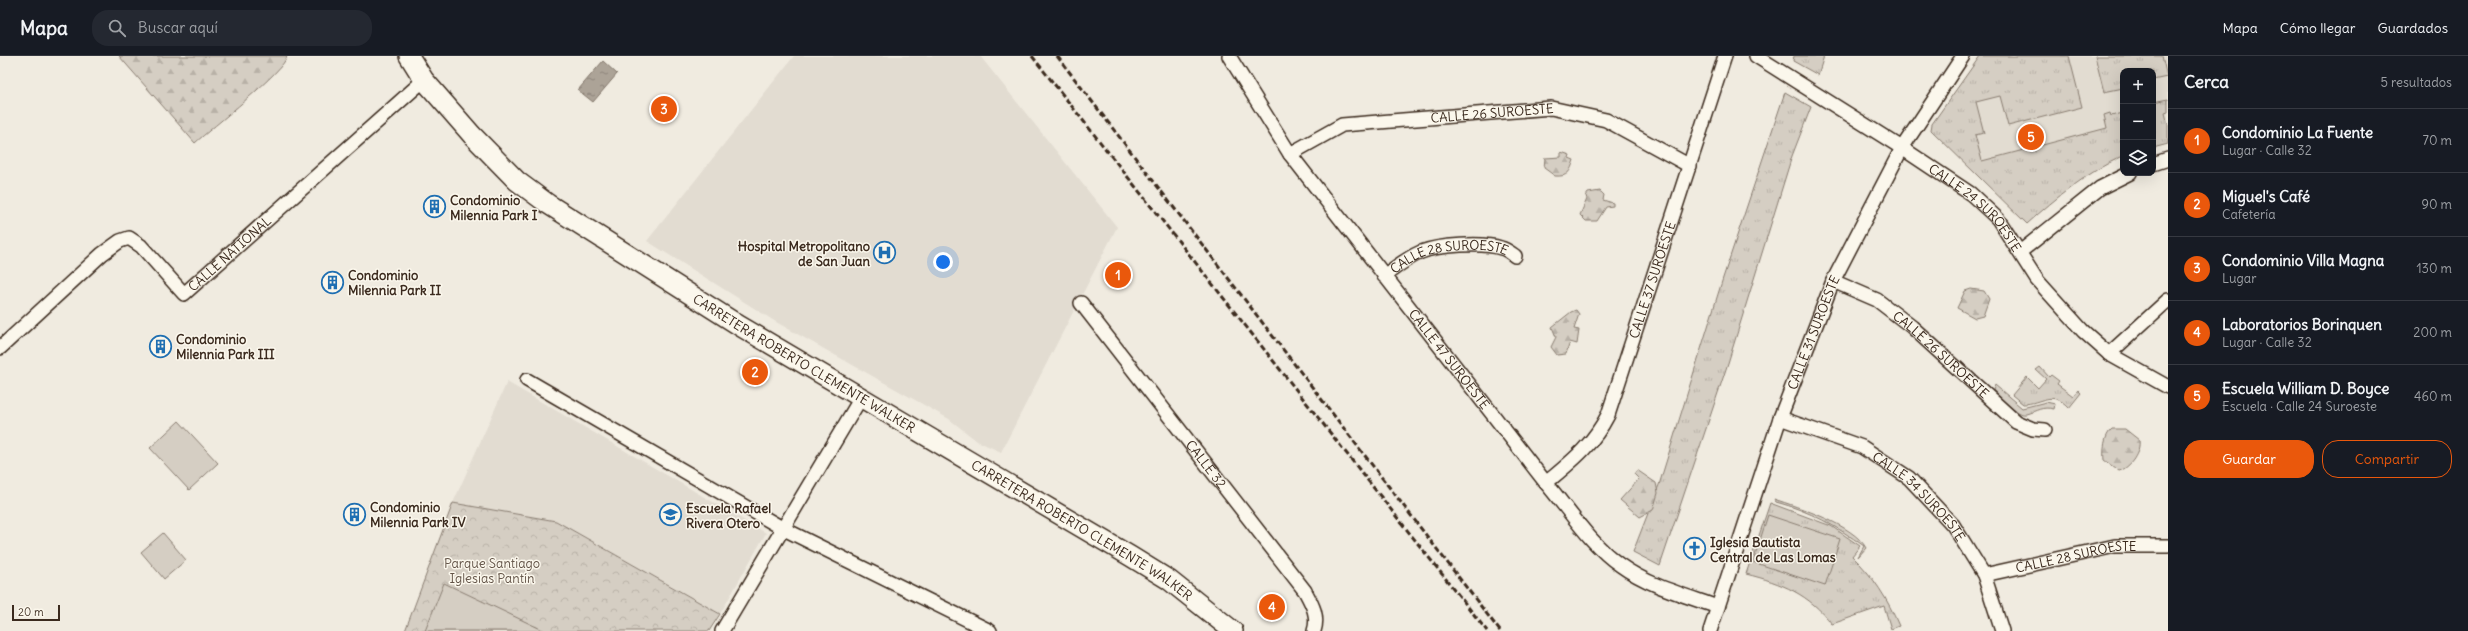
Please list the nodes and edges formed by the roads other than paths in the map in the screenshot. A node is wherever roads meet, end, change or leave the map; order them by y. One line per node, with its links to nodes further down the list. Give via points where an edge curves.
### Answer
1 (410, 56): 6 (main road, CARRETERA ROBERTO CLEMENTE WALKER)
2 (1229, 56): 8 (street, CALLE 47 SUROESTE)
3 (1725, 56): 11 (street, CALLE 37 SUROESTE)
4 (1756, 56): 7 (street, CALLE 24 SUROESTE)
5 (1963, 56): 7 (street, CALLE 31 SUROESTE)
6 (424, 80): 19 (street, CALLE NATIONAL, via 184,294 145,251 129,238 120,241 102,254); 23 (main road, CARRETERA ROBERTO CLEMENTE WALKER, via 512,176 548,204 740,326)
7 (1902, 148): 13 (street, CALLE 24 SUROESTE, via 1971,194 1998,219); 16 (street, CALLE 31 SUROESTE)
8 (1290, 154): 11 (street, CALLE 26 SUROESTE, via 1342,126 1551,108 1606,120); 15 (street, CALLE 47 SUROESTE)
9 (2168, 159): 10 (street)
10 (2156, 163)
11 (1690, 166): 26 (street, CALLE 37 SUROESTE, via 1608,415 1598,434 1584,451)
12 (2124, 176): 13 (street, via 2100,188)
13 (2020, 252): 20 (street, CALLE 24 SUROESTE, via 2037,280)
14 (1515, 256): 15 (street, CALLE 28 SUROESTE, via 1502,248 1486,245 1452,247 1422,252 1404,261)
15 (1384, 276): 26 (street, CALLE 47 SUROESTE)
16 (1833, 281): 24 (street, CALLE 31 SUROESTE); 25 (street, CALLE 26 SUROESTE, via 1877,300 1912,327 2016,422 2033,429)
17 (2168, 300): 20 (street)
18 (1081, 302): 34 (street, CALLE 32, via 1305,591 1314,607 1317,623)
19 (0, 348)
20 (2109, 354): 22 (street, CALLE 24 SUROESTE)
21 (527, 380): 27 (street)
22 (2168, 387)
23 (862, 396): 27 (street); 33 (main road, CARRETERA ROBERTO CLEMENTE WALKER, via 1130,556 1175,585)
24 (1780, 418): 29 (street, CALLE 34 SUROESTE, via 1862,447 1909,478 1953,525); 30 (street, CALLE 31 SUROESTE)
25 (2046, 430)
26 (1546, 483): 30 (street, CALLE 47 SUROESTE, via 1618,564 1638,577)
27 (782, 528): 31 (street); 32 (street)
28 (2168, 546): 29 (street, CALLE 28 SUROESTE, via 2115,546)
29 (1984, 575): 36 (street, CALLE 34 SUROESTE)
30 (1718, 607): 35 (street, CALLE 31 SUROESTE)
31 (722, 631)
32 (990, 631)
33 (1233, 631)
34 (1314, 631)
35 (1710, 631)
36 (2002, 631)

